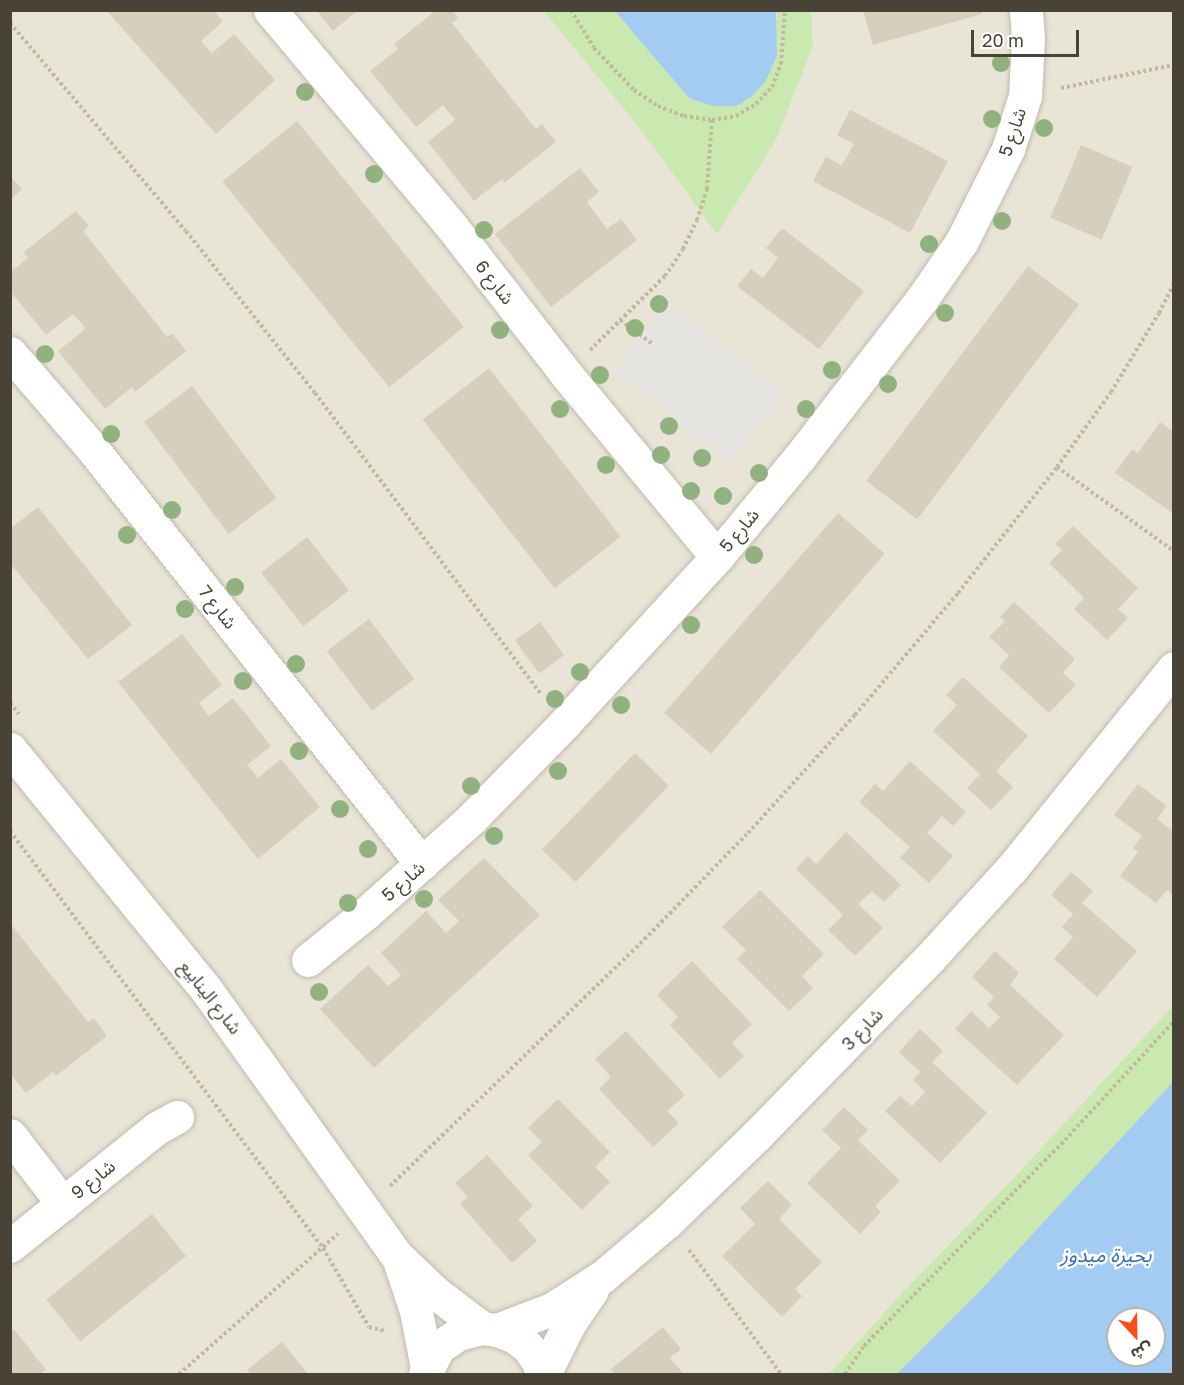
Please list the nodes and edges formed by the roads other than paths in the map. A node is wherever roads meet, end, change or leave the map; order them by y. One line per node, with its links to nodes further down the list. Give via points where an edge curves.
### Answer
1 (270, 10): 4 (street, شارع 6, via 453,227 566,374)
2 (1026, 10): 4 (street, شارع 5, via 1025,96 1008,149 962,242 799,458)
3 (10, 352): 7 (street, شارع 7, via 91,447)
4 (717, 557): 7 (street, شارع 5, via 564,724)
5 (1173, 668): 14 (street, شارع 3, via 1012,868 929,959 765,1127 668,1221)
6 (10, 749): 13 (street, شارع الينابيع, via 205,988)
7 (422, 864): 8 (street, شارع 5)
8 (308, 960)
9 (177, 1116): 11 (street, شارع 9)
10 (10, 1136): 11 (street)
11 (63, 1204): 12 (street, شارع 9)
12 (10, 1246)
13 (397, 1256): 15 (street, شارع الينابيع, via 430,1288); 16 (street, شارع الينابيع, via 414,1301)
14 (602, 1277): 15 (street, شارع 3, via 552,1309); 17 (street, via 569,1324)
15 (489, 1329): 16 (street, شارع 3, via 458,1334); 17 (street, شارع الينابيع, via 513,1336 527,1346)
16 (425, 1361)
17 (544, 1374)

